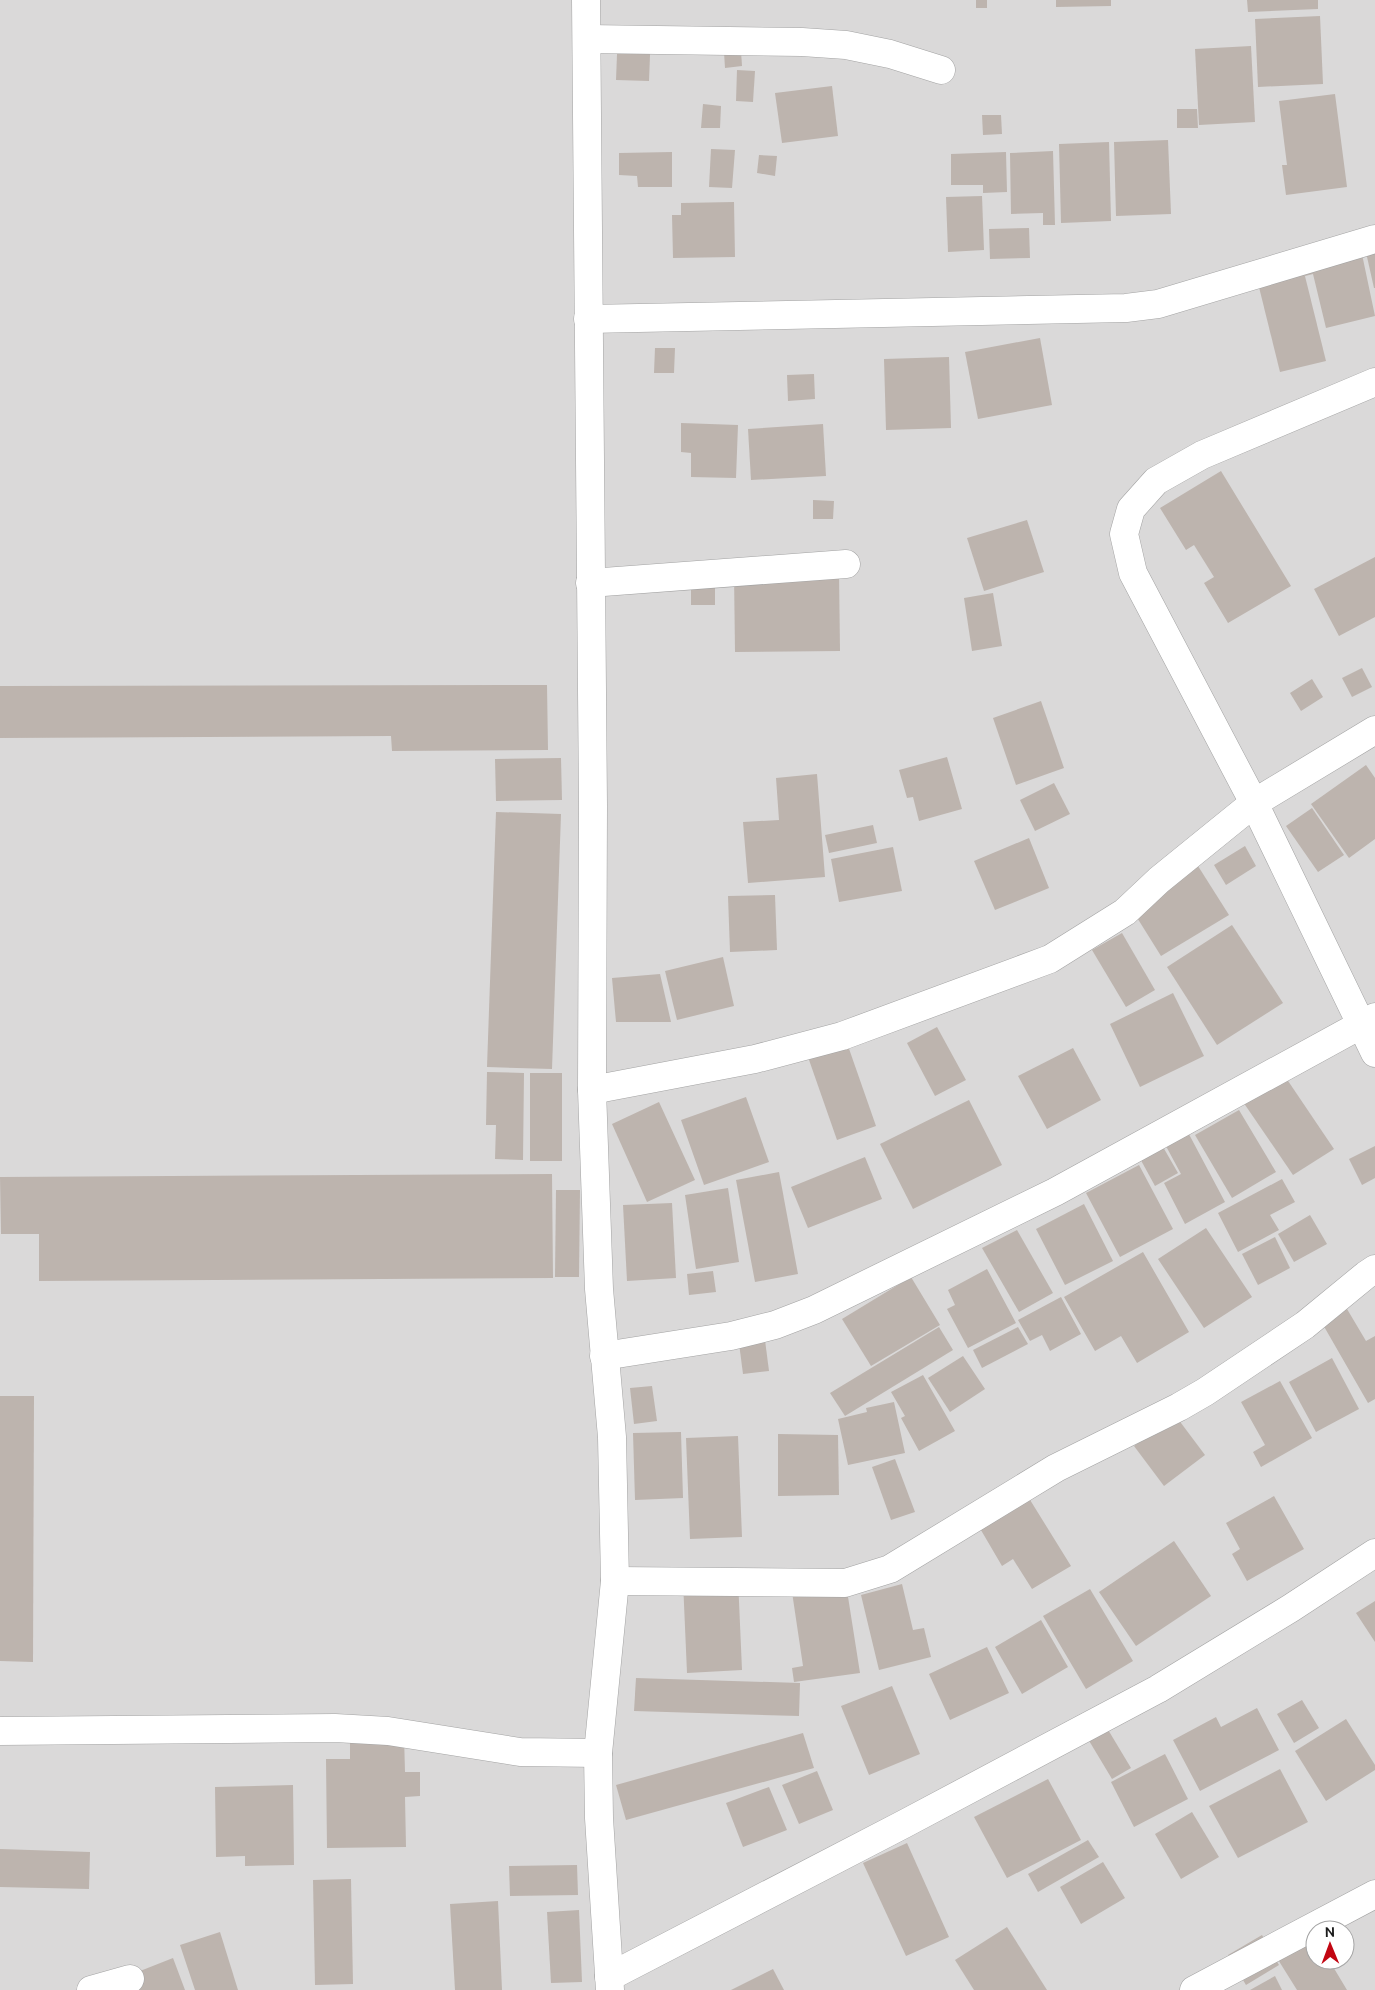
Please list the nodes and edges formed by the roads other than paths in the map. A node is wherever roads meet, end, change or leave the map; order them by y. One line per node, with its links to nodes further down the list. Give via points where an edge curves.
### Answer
1 (586, 0): 2 (street)
2 (587, 39): 3 (street, via 846,45); 5 (street)
3 (941, 70)
4 (1375, 239): 5 (street, via 1158,304 1126,308)
5 (588, 319): 8 (street)
6 (1375, 382): 10 (street, via 1202,455 1156,481 1130,509 1124,534 1134,572)
7 (846, 564): 8 (street)
8 (590, 583): 13 (street)
9 (1375, 730): 10 (street)
10 (1254, 803): 11 (street); 13 (street, via 1125,912 1050,959 842,1036 755,1059)
11 (1368, 1020): 12 (street); 15 (street, via 1054,1192 814,1310 775,1325 731,1336)
12 (1375, 1053)
13 (592, 1090): 15 (street)
14 (1375, 1270): 17 (street, via 1305,1325 1205,1392 1056,1468 890,1569 845,1583)
15 (604, 1356): 17 (street, via 612,1437)
16 (1375, 1553): 22 (street, via 1158,1689)
17 (615, 1581): 19 (street)
18 (0, 1731): 19 (street, via 335,1728 388,1731 520,1752)
19 (598, 1753): 22 (street)
20 (1375, 1894): 24 (street)
21 (130, 1978): 23 (street)
22 (610, 1983)
23 (91, 1990)
24 (1194, 1990)

